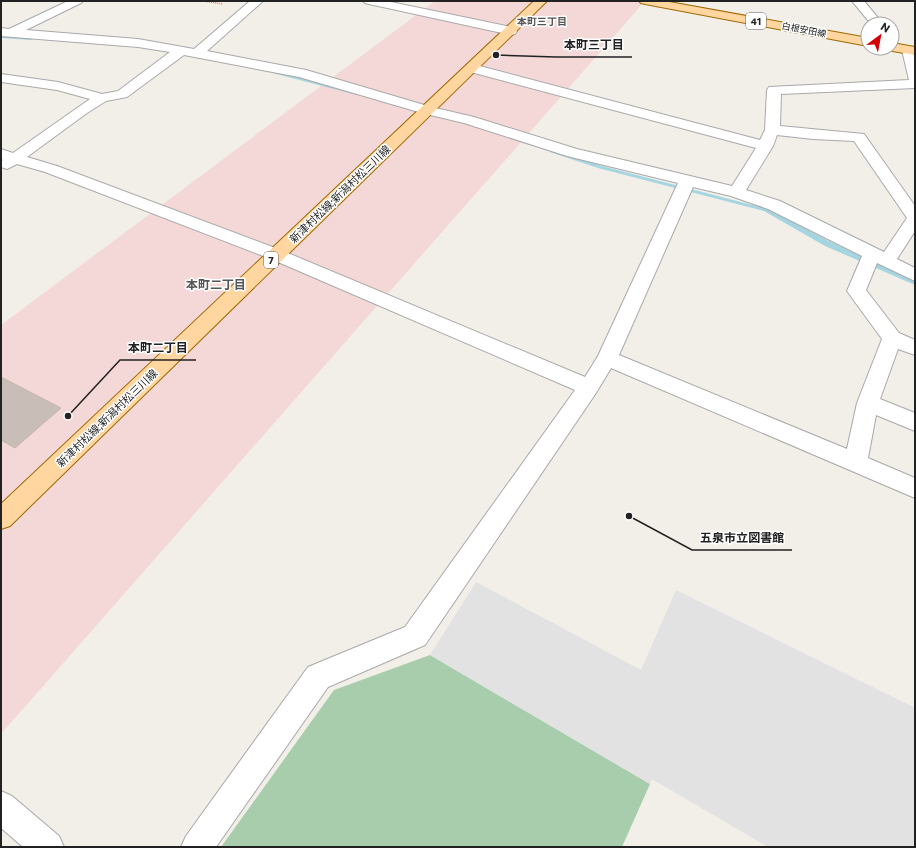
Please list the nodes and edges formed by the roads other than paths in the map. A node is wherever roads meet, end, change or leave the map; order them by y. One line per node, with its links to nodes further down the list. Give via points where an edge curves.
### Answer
1 (75, 1): 9 (street)
2 (257, 1): 13 (street)
3 (369, 1): 8 (street)
4 (541, 1): 8 (main road, 新津村松線;新潟村松三川線 / 7)
5 (645, 1): 10 (main road, 白根安田線 / 41)
6 (858, 1): 7 (street)
7 (870, 16)
8 (511, 31): 14 (main road, 新津村松線;新潟村松三川線 / 7)
9 (5, 32): 12 (street, via 138,43)
10 (860, 41)
11 (900, 47): 16 (street)
12 (182, 50): 13 (street); 18 (street, via 122,94)
13 (197, 53): 19 (street, via 301,74)
14 (472, 68): 19 (main road, 新津村松線;新潟村松三川線 / 7); 21 (street)
15 (1, 78): 18 (street, via 58,86)
16 (915, 79)
17 (915, 84): 20 (street, via 774,90)
18 (102, 98): 22 (street)
19 (427, 110): 24 (street, via 469,120 572,153); 27 (main road, 新津村松線;新潟村松三川線 / 7)
20 (772, 130): 21 (street); 26 (street, via 859,137)
21 (765, 146): 25 (street)
22 (8, 155): 23 (street); 27 (street)
23 (1, 169)
24 (687, 182): 25 (street); 32 (street)
25 (736, 192): 28 (street, via 774,205)
26 (915, 218): 28 (street)
27 (277, 255): 33 (street); 38 (main road, 新津村松線;新潟村松三川線 / 7)
28 (879, 257): 29 (street); 30 (street, via 856,291)
29 (915, 275)
30 (892, 338): 31 (street); 34 (street)
31 (915, 348)
32 (606, 358): 33 (street); 36 (street)
33 (589, 387): 41 (street, via 415,636 318,677)
34 (868, 403): 35 (street); 36 (street)
35 (915, 422)
36 (855, 463): 37 (street)
37 (915, 488)
38 (1, 519)
39 (1, 807): 40 (street)
40 (48, 847)
41 (197, 847)

